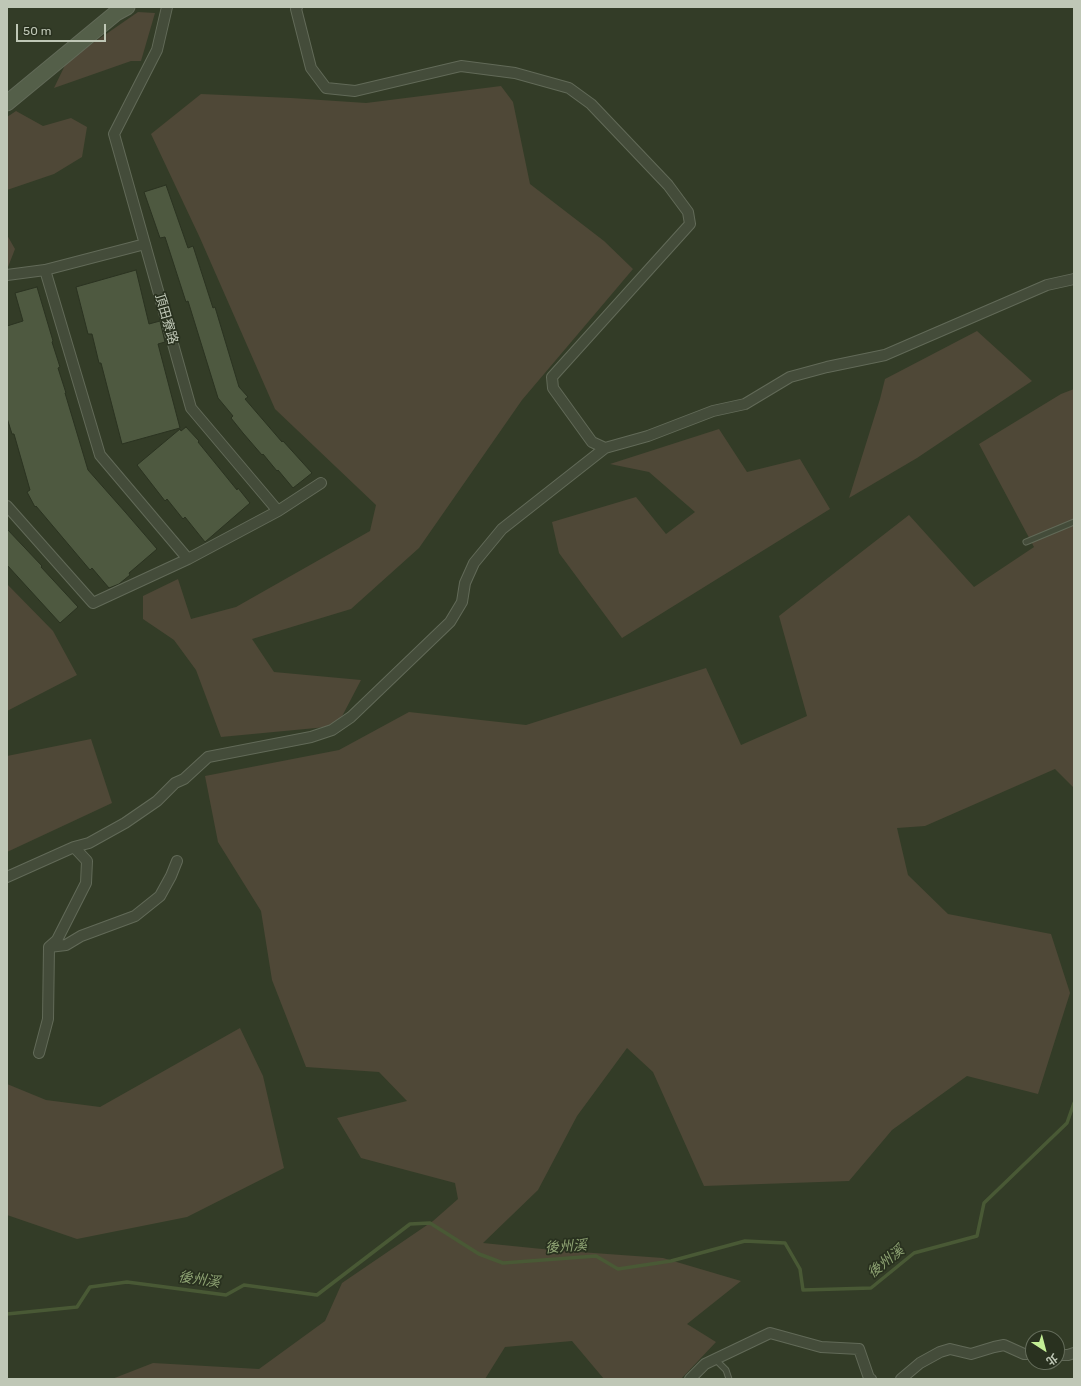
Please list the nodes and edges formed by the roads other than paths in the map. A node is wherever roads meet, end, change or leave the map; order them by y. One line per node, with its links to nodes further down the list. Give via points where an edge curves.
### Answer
1 (167, 7): 5 (street, 頂田寮路, via 157,50 114,134)
2 (297, 7): 9 (street, via 311,68 326,88 355,91 461,66 515,73 568,88 591,104 668,185 688,212 690,224 552,376 553,388 592,442)
3 (117, 9): 4 (street)
4 (7, 103)
5 (145, 244): 6 (street); 12 (street, 頂田寮路, via 191,408)
6 (45, 270): 7 (street); 15 (street, via 100,455)
7 (7, 275)
8 (1074, 278): 9 (street, via 1048,285 885,355 827,366 790,377 745,404 713,411 648,436)
9 (605, 448): 16 (street, via 502,529 474,563 465,583 462,602 450,622 350,717 332,730 310,737 208,757 157,801 125,823 89,843)
10 (321, 483): 12 (street)
11 (7, 506): 15 (street, via 93,602)
12 (278, 511): 15 (street)
13 (1074, 522): 14 (lane)
14 (1026, 542)
15 (188, 559)
16 (74, 847): 18 (street); 19 (street, via 87,861 86,883 57,940)
17 (177, 861): 19 (street, via 160,896 135,916 81,936 66,945)
18 (7, 877)
19 (49, 947): 20 (street, via 48,1019)
20 (39, 1053)
21 (1025, 1354): 26 (street, via 1004,1345 971,1354 950,1350 940,1352 920,1363)
22 (716, 1360): 23 (street, via 705,1364); 24 (lane, via 726,1370); 25 (street, via 770,1333 821,1347 858,1349)
23 (690, 1379)
24 (729, 1379)
25 (871, 1379)
26 (901, 1379)

